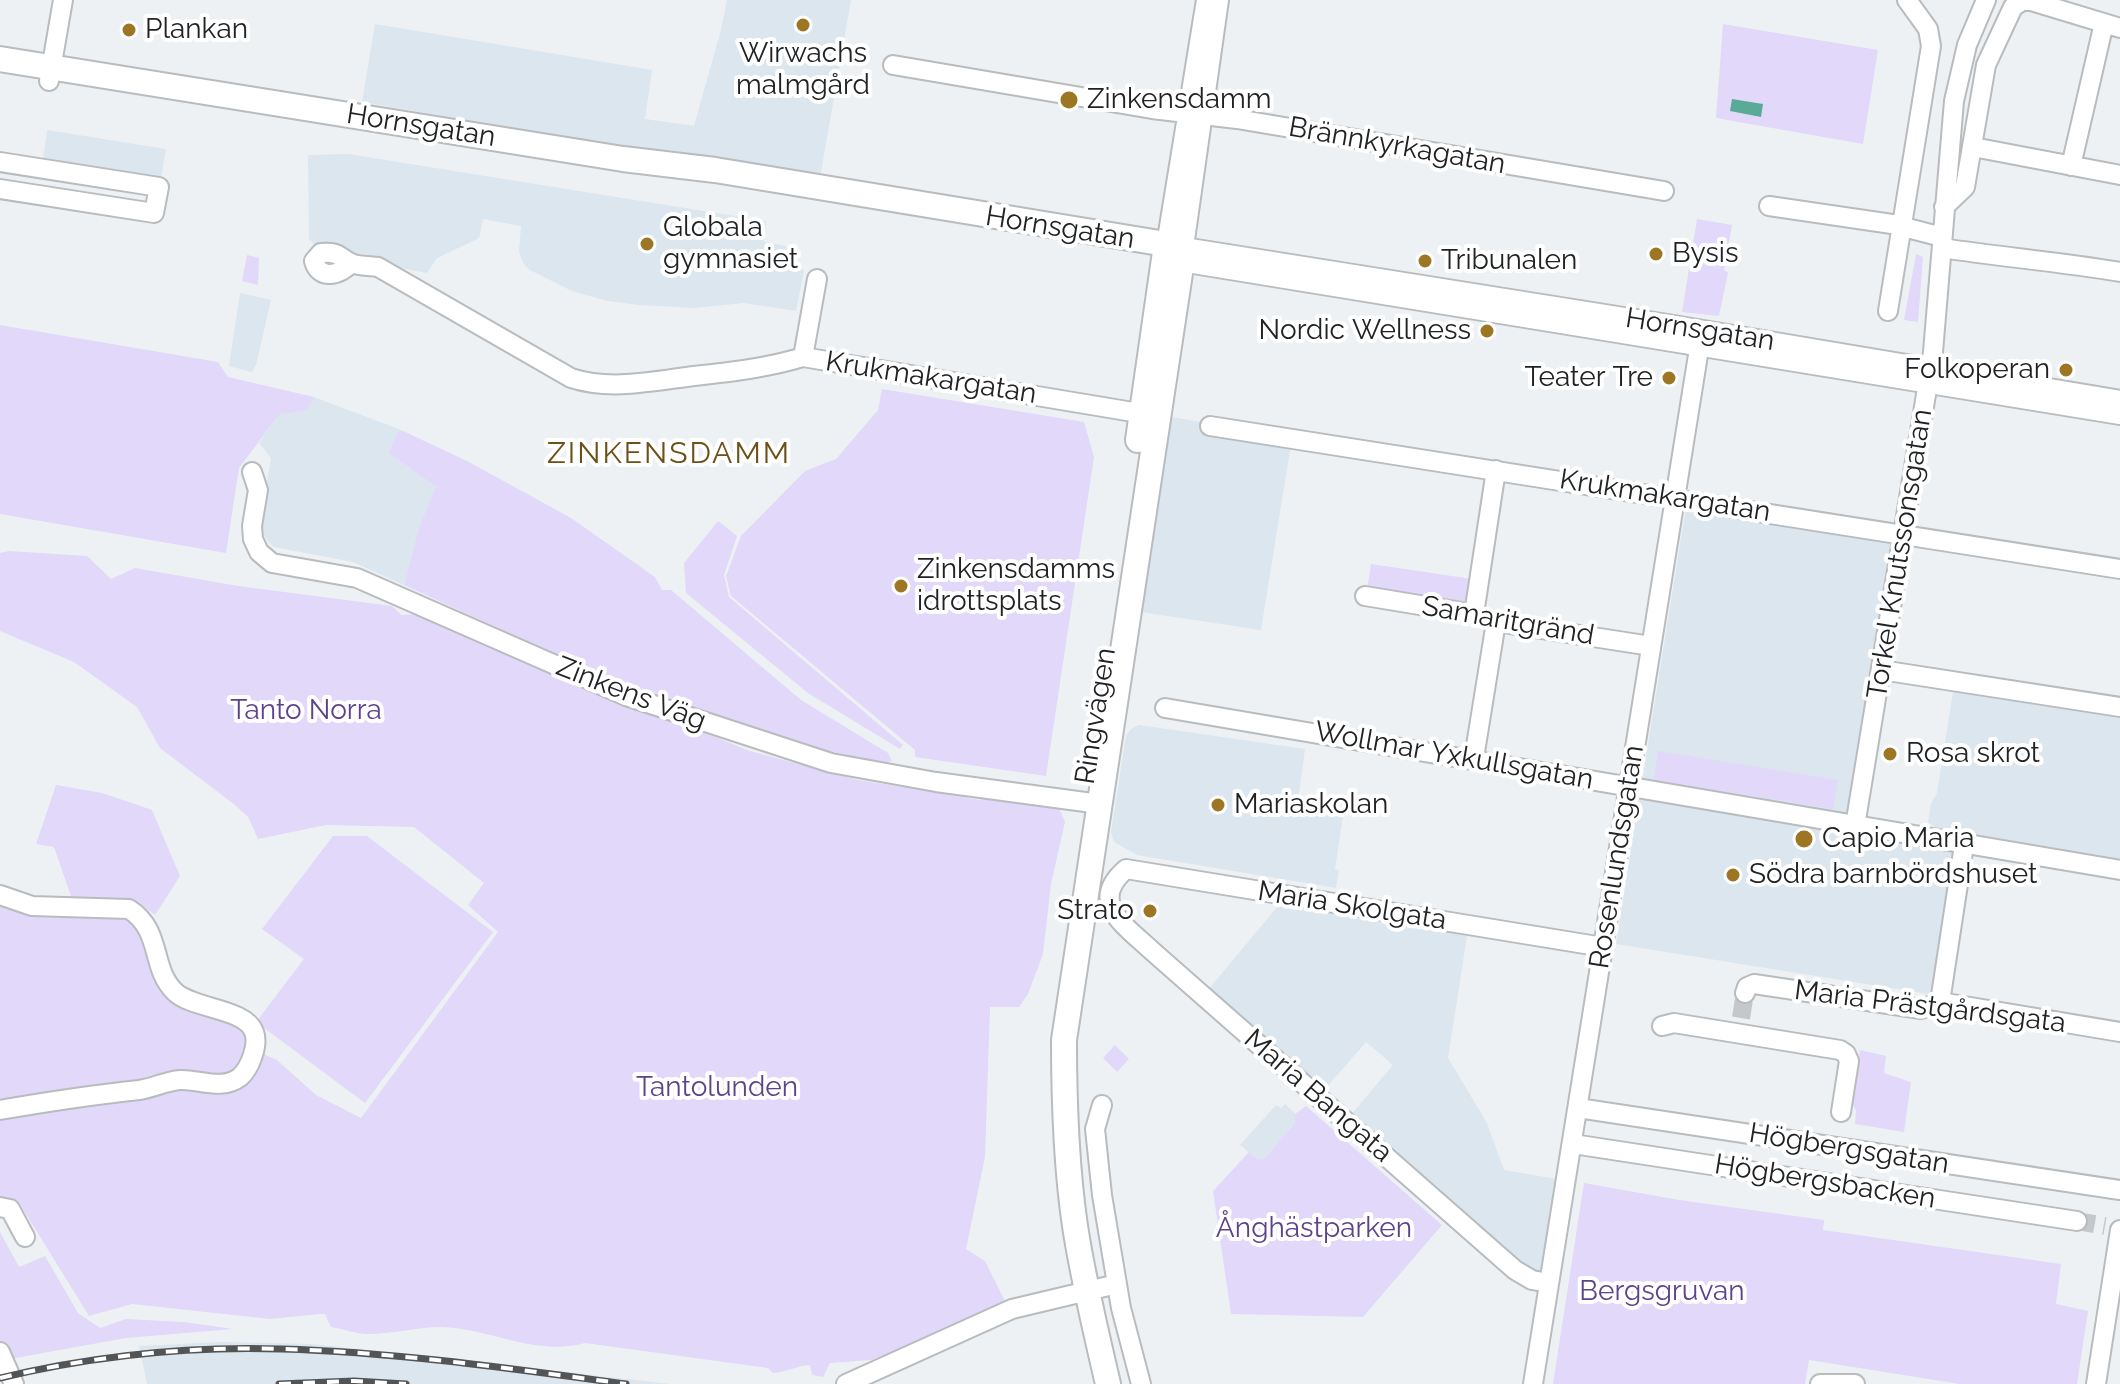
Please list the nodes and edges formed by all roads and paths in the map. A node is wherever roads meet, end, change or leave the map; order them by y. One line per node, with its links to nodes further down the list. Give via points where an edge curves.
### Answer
1 (63, 0): 10 (street)
2 (1206, 0): 11 (street, Ringvägen)
3 (1219, 0): 11 (street, Ringvägen)
4 (1907, 0): 20 (street, via 1928,29 1931,46)
5 (1986, 0): 19 (street, Torkel Knutssonsgatan, via 1957,84)
6 (2112, 25): 12 (street, via 2031,1 2013,7 1986,65); 14 (street)
7 (0, 59): 10 (main road, Hornsgatan)
8 (893, 65): 11 (street, Brännkyrkagatan)
9 (0, 74): 10 (main road, Hornsgatan)
10 (50, 74): 22 (main road, Hornsgatan, via 317,117 715,170)
11 (1195, 115): 17 (street, Brännkyrkagatan); 22 (street, Ringvägen)
12 (1973, 147): 14 (street); 19 (street, via 1965,187)
13 (0, 162): 16 (street, via 159,187 154,213)
14 (2071, 166): 15 (street)
15 (2120, 175)
16 (0, 189)
17 (1664, 191)
18 (1769, 206): 20 (street)
19 (1944, 207): 21 (street, Torkel Knutssonsgatan)
20 (1902, 227): 21 (street); 26 (street)
21 (1942, 242): 24 (street, via 1998,256); 29 (street, Torkel Knutssonsgatan)
22 (1173, 253): 27 (street, Hornsgatan); 31 (main road, Ringvägen)
23 (351, 263): 28 (street, Krukmakargatan, via 394,275 583,382 623,385 771,367)
24 (2120, 272)
25 (817, 279): 28 (street)
26 (1888, 311)
27 (1701, 337): 29 (street, Hornsgatan); 36 (street, Rosenlundsgatan)
28 (803, 357): 31 (street, Krukmakargatan)
29 (1929, 376): 30 (street, Hornsgatan); 32 (street, Hornsgatan); 37 (street, Torkel Knutssonsgatan)
30 (2120, 400)
31 (1150, 414): 48 (main road, Ringvägen)
32 (2120, 415)
33 (1210, 426): 34 (street, Krukmakargatan)
34 (1496, 470): 36 (street, Krukmakargatan); 40 (street)
35 (252, 472): 48 (street, Zinkens Väg, via 258,490 253,539 272,563 357,578 626,696 831,763)
36 (1674, 497): 37 (street, Krukmakargatan); 42 (street, Rosenlundsgatan)
37 (1904, 533): 38 (street, Krukmakargatan); 43 (street, Torkel Knutssonsgatan)
38 (2120, 569)
39 (1365, 596): 40 (street, Samaritgränd)
40 (1474, 614): 41 (street, Samaritgränd)
41 (1496, 622): 42 (street, Samaritgränd); 46 (street)
42 (1651, 646): 47 (street, Rosenlundsgatan)
43 (1881, 670): 44 (street); 49 (street, Torkel Knutssonsgatan)
44 (2120, 707)
45 (1165, 708): 46 (street, Wollmar Yxkullsgatan)
46 (1474, 758): 47 (street, Wollmar Yxkullsgatan)
47 (1628, 787): 49 (street, Wollmar Yxkullsgatan); 54 (street, Rosenlundsgatan)
48 (1092, 803): 72 (main road, Ringvägen, via 1049,1046 1050,1124 1064,1260)
49 (1855, 826): 50 (street, Wollmar Yxkullsgatan)
50 (1964, 845): 51 (street, Wollmar Yxkullsgatan); 56 (street)
51 (2120, 870)
52 (1111, 889): 54 (street, Maria Skolgata, via 1126,869); 69 (street, Maria Bangata, via 1111,910 1161,959 1515,1270)
53 (0, 895): 61 (street, via 32,906 129,909 150,930 173,991 249,1024 255,1042 240,1077 227,1082 181,1080)
54 (1603, 947): 60 (street, Rosenlundsgatan)
55 (1745, 993): 56 (street, Maria Prästgårdsgata, via 1754,984 1921,1009)
56 (1940, 1002): 58 (street, Maria Prästgårdsgata)
57 (1662, 1026): 62 (street, Maria Prästgårdsgata, via 1740,1025 1846,1054)
58 (2120, 1032)
59 (1102, 1105): 71 (street, via 1095,1129)
60 (1578, 1108): 63 (street, Rosenlundsgatan); 64 (street, Högbergsgatan)
61 (0, 1110)
62 (1841, 1112)
63 (1573, 1144): 66 (street, Högbergsbacken); 69 (street, Rosenlundsgatan)
64 (2120, 1190)
65 (0, 1207): 68 (street, via 10,1209)
66 (2077, 1221)
67 (2115, 1228): 70 (street)
68 (25, 1237)
69 (1549, 1283): 79 (street, Rosenlundsgatan)
70 (2116, 1283): 82 (street)
71 (1117, 1284): 72 (street); 78 (street)
72 (1079, 1294): 75 (street, via 1012,1309); 76 (main road, Ringvägen); 77 (main road, Ringvägen)
73 (0, 1352): 74 (street)
74 (14, 1384)
75 (846, 1384)
76 (1093, 1384)
77 (1108, 1384)
78 (1141, 1384)
79 (1533, 1384)
80 (1820, 1384): 81 (street)
81 (1855, 1384)
82 (2096, 1384)

